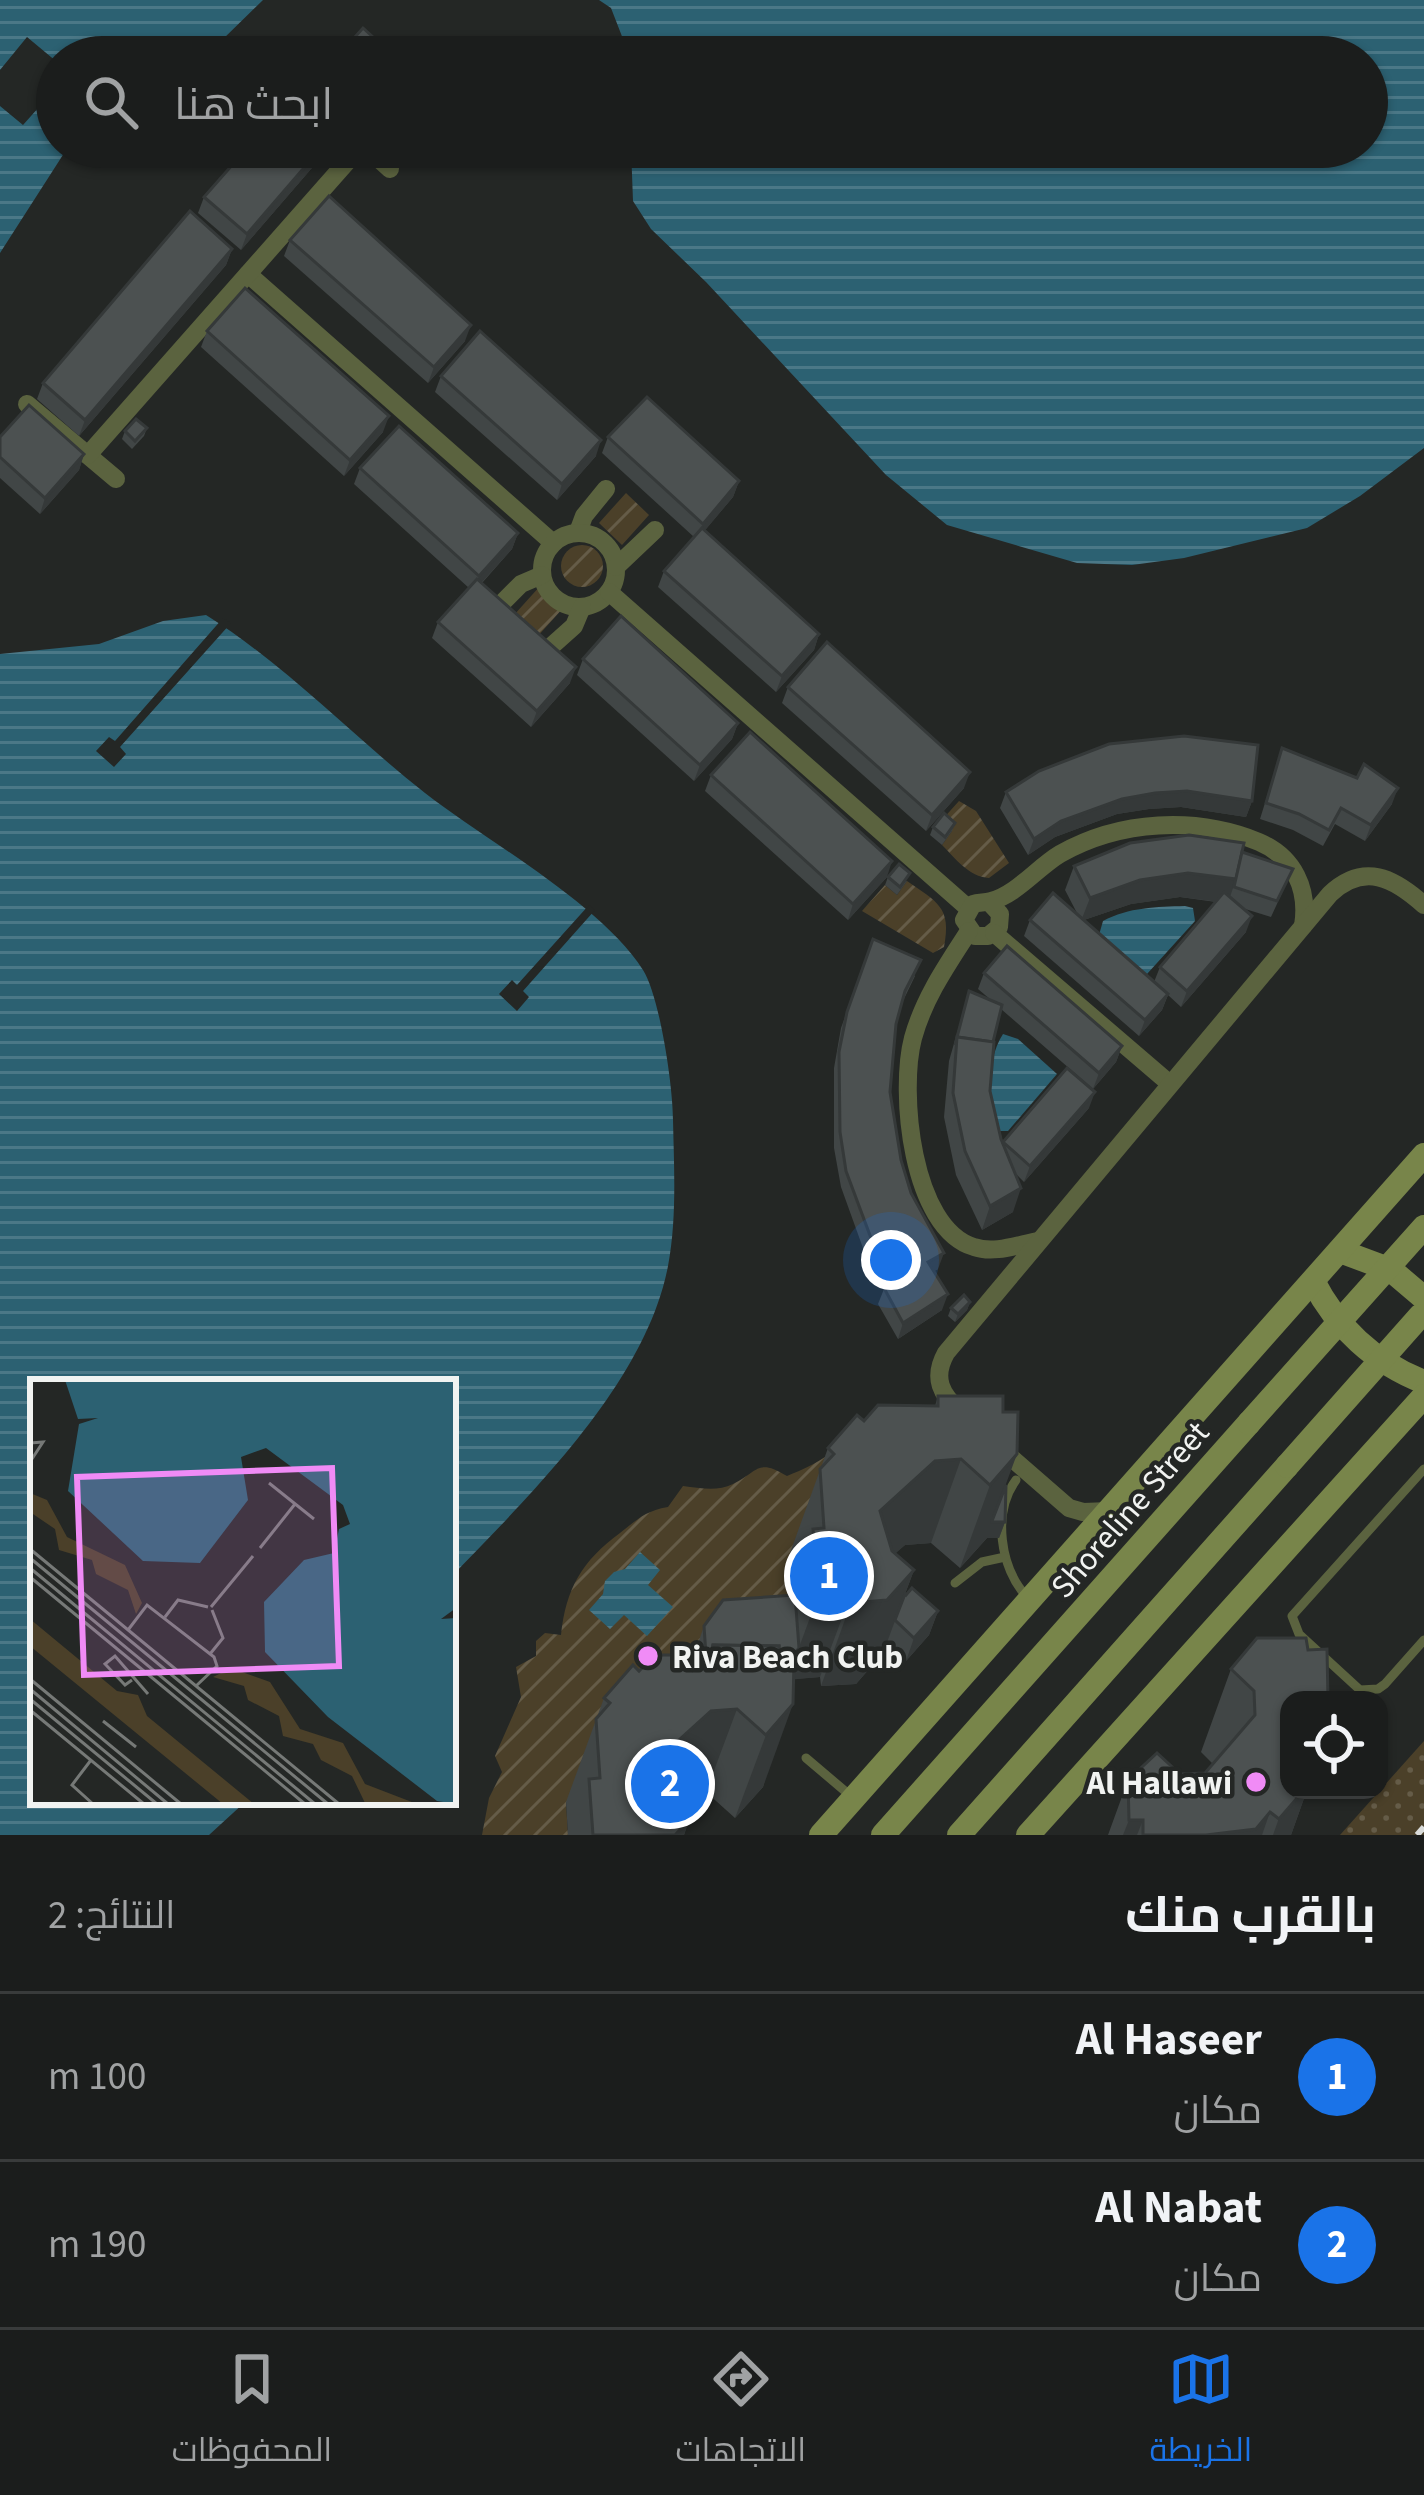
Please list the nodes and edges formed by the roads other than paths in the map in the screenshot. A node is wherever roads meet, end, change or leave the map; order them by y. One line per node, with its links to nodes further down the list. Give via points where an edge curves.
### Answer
1 (344, 168): 2 (street)
2 (248, 274): 4 (street); 9 (street)
3 (27, 404): 4 (street)
4 (88, 455): 5 (street)
5 (116, 479)
6 (606, 489): 8 (street)
7 (655, 530): 10 (street)
8 (578, 532): 9 (street); 10 (street, via 603,541)
9 (552, 542): 11 (street)
10 (616, 567): 12 (street)
11 (542, 575): 13 (street, via 554,598); 14 (street)
12 (610, 592): 13 (street); 18 (street)
13 (582, 607): 15 (street)
14 (497, 608)
15 (546, 651)
16 (989, 902): 18 (street); 19 (street, via 1090,840 1141,827 1195,826 1281,854 1303,892); 21 (street, via 1000,914)
17 (1424, 905): 19 (street, via 1395,881 1360,876 1339,886)
18 (968, 908): 20 (street)
19 (1303, 926): 22 (street)
20 (969, 931): 21 (street); 25 (street, via 931,990 913,1039 906,1091 911,1144 939,1216 959,1240 989,1250)
21 (994, 933): 22 (street)
22 (1169, 1083): 25 (street)
23 (1424, 1156): 26 (street)
24 (1424, 1227): 43 (street, Shoreline Street, bridge)
25 (1038, 1240): 34 (street, via 946,1354 940,1387 1065,1505)
26 (1340, 1251): 27 (street); 28 (street, via 1391,1270)
27 (1313, 1281): 30 (street, via 1354,1338); 34 (street)
28 (1424, 1298)
29 (1424, 1311): 40 (street, bridge)
30 (1424, 1382)
31 (1424, 1396): 46 (street)
32 (1424, 1469): 38 (lane, via 1292,1616 1299,1634 1360,1690 1385,1684)
33 (1016, 1480): 35 (lane, via 1003,1507)
34 (1108, 1511): 37 (street)
35 (1005, 1557): 36 (lane, via 982,1562); 37 (lane)
36 (955, 1583)
37 (1030, 1600): 41 (street)
38 (1424, 1640)
39 (806, 1759): 41 (lane)
40 (995, 1794): 44 (street); 45 (street)
41 (854, 1798): 42 (street)
42 (821, 1835)
43 (884, 1835)
44 (958, 1835)
45 (986, 1835)
46 (1028, 1835)

